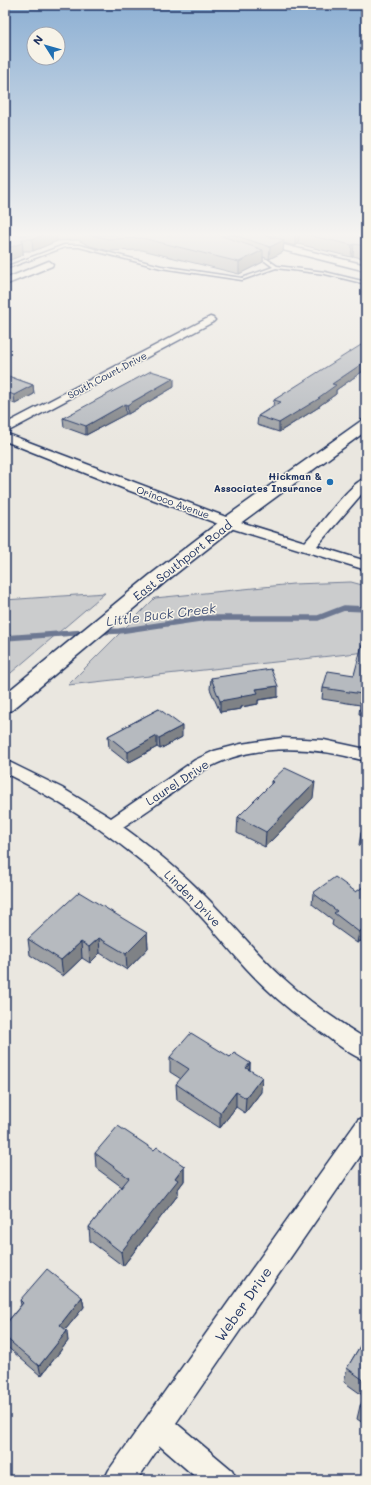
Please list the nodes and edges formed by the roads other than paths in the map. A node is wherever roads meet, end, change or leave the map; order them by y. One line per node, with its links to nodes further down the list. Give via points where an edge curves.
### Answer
1 (210, 320): 3 (street, South Court Drive)
2 (366, 424): 6 (main road, East Southport Road)
3 (5, 429)
4 (5, 437): 6 (street, Orinoco Avenue)
5 (366, 482): 7 (street)
6 (229, 523): 7 (street, Orinoco Avenue); 9 (main road, East Southport Road)
7 (308, 547): 8 (street, Orinoco Avenue)
8 (366, 566)
9 (5, 704)
10 (366, 755): 12 (street, Laurel Drive, via 340,748 293,743 248,747 199,765)
11 (5, 766): 12 (street, Linden Drive, via 68,799)
12 (111, 826): 13 (street, Linden Drive, via 145,852 191,894 280,988 325,1024)
13 (366, 1051)
14 (366, 1128): 15 (street, Weber Drive)
15 (158, 1426): 16 (street, Weber Drive); 17 (street)
16 (120, 1480)
17 (222, 1480)

